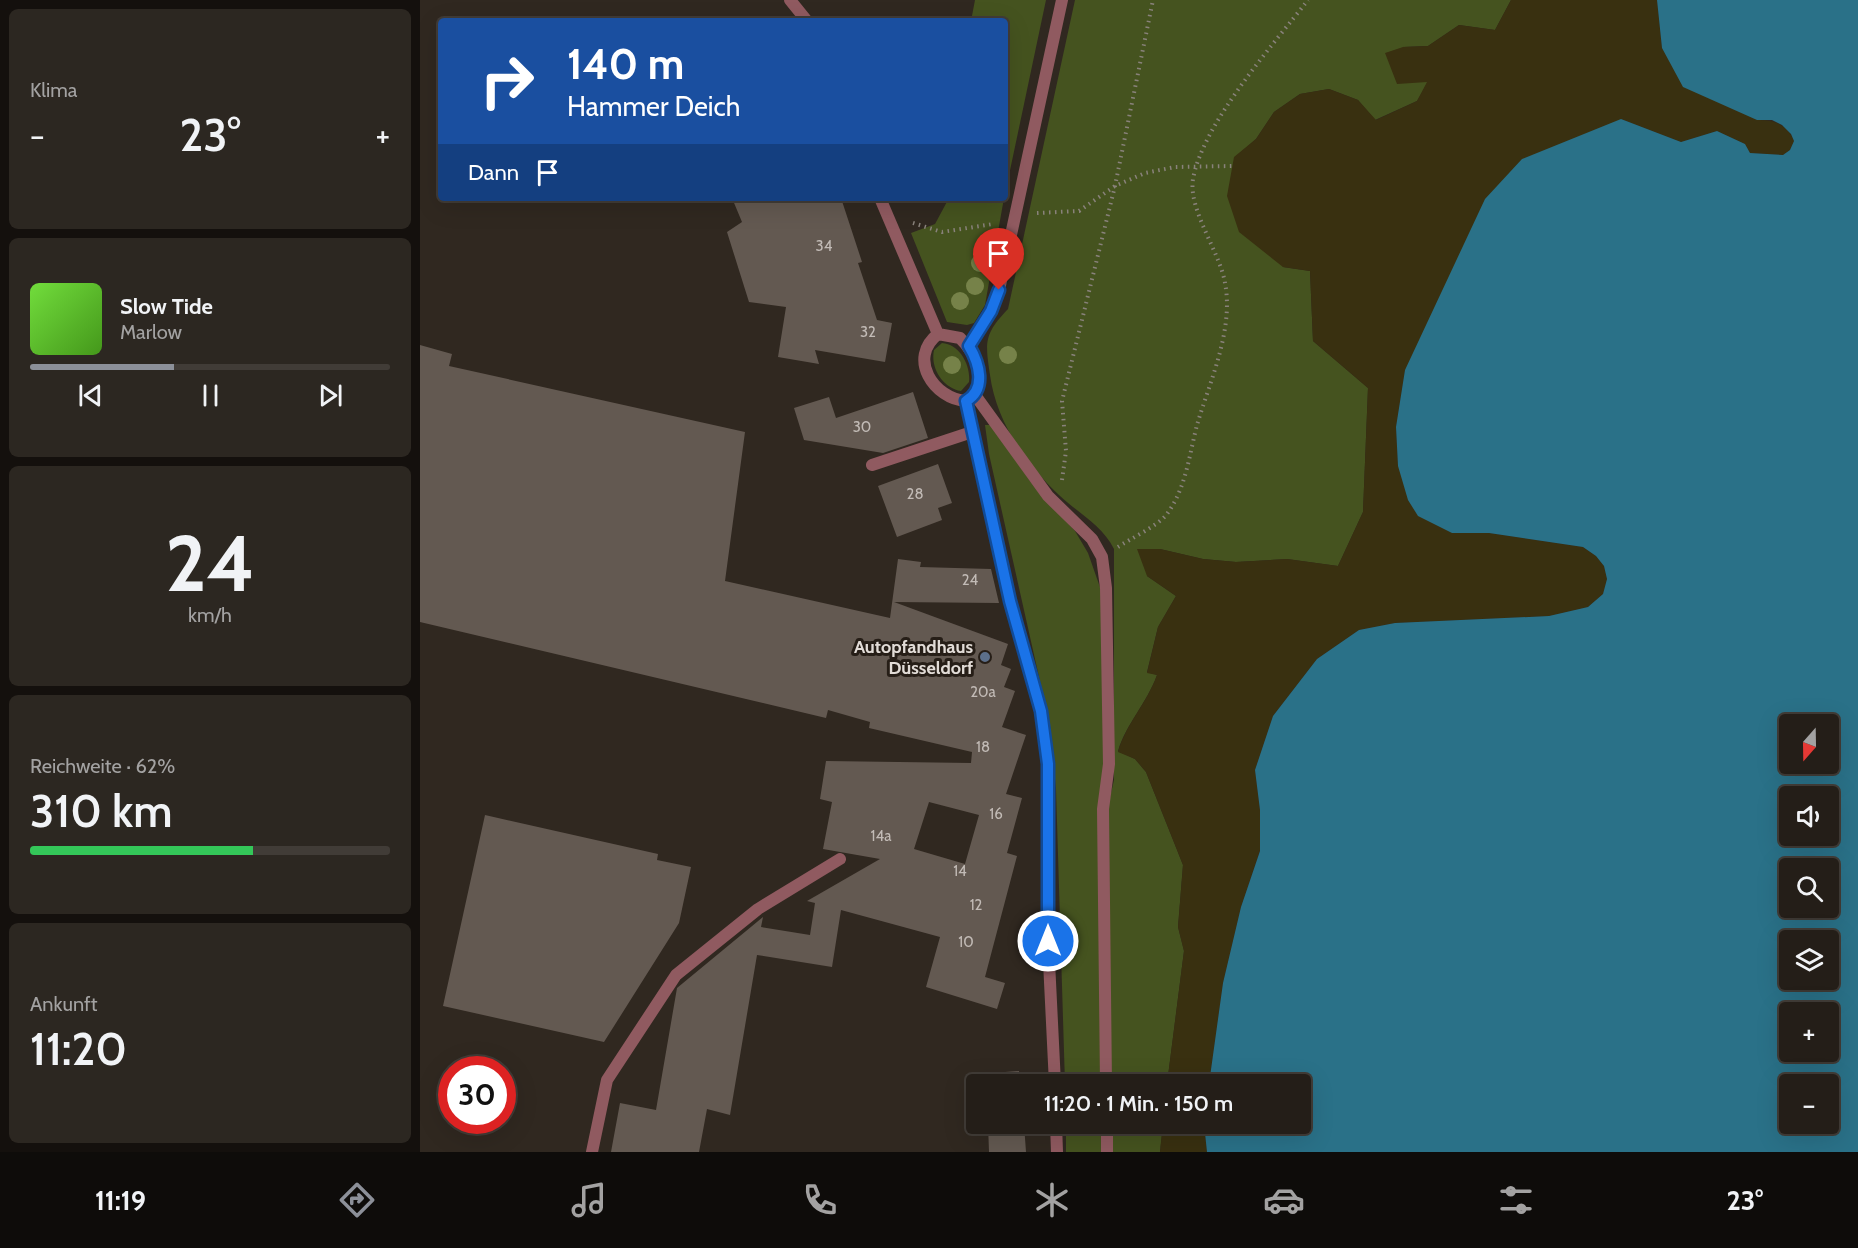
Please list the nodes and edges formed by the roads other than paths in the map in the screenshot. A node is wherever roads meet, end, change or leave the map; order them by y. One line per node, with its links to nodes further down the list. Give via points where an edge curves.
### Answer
1 (790, 0): 3 (street)
2 (1062, 0): 6 (street, via 999,290)
3 (805, 18)
4 (881, 201): 5 (street)
5 (938, 334): 6 (street, via 960,338); 7 (street, via 925,352 925,370 944,394 953,399)
6 (969, 346): 7 (street, via 979,371)
7 (971, 398): 8 (street); 12 (street, via 1056,504 1092,539 1102,557 1109,764 1103,809)
8 (972, 432): 9 (street); 11 (street, via 1010,601 1041,711 1048,764 1048,941)
9 (872, 465)
10 (840, 859): 16 (street, via 758,909 676,975 607,1080)
11 (1055, 1074)
12 (1106, 1074)
13 (1056, 1134): 15 (street)
14 (1107, 1134): 17 (street)
15 (1057, 1151)
16 (592, 1152)
17 (1107, 1152)

